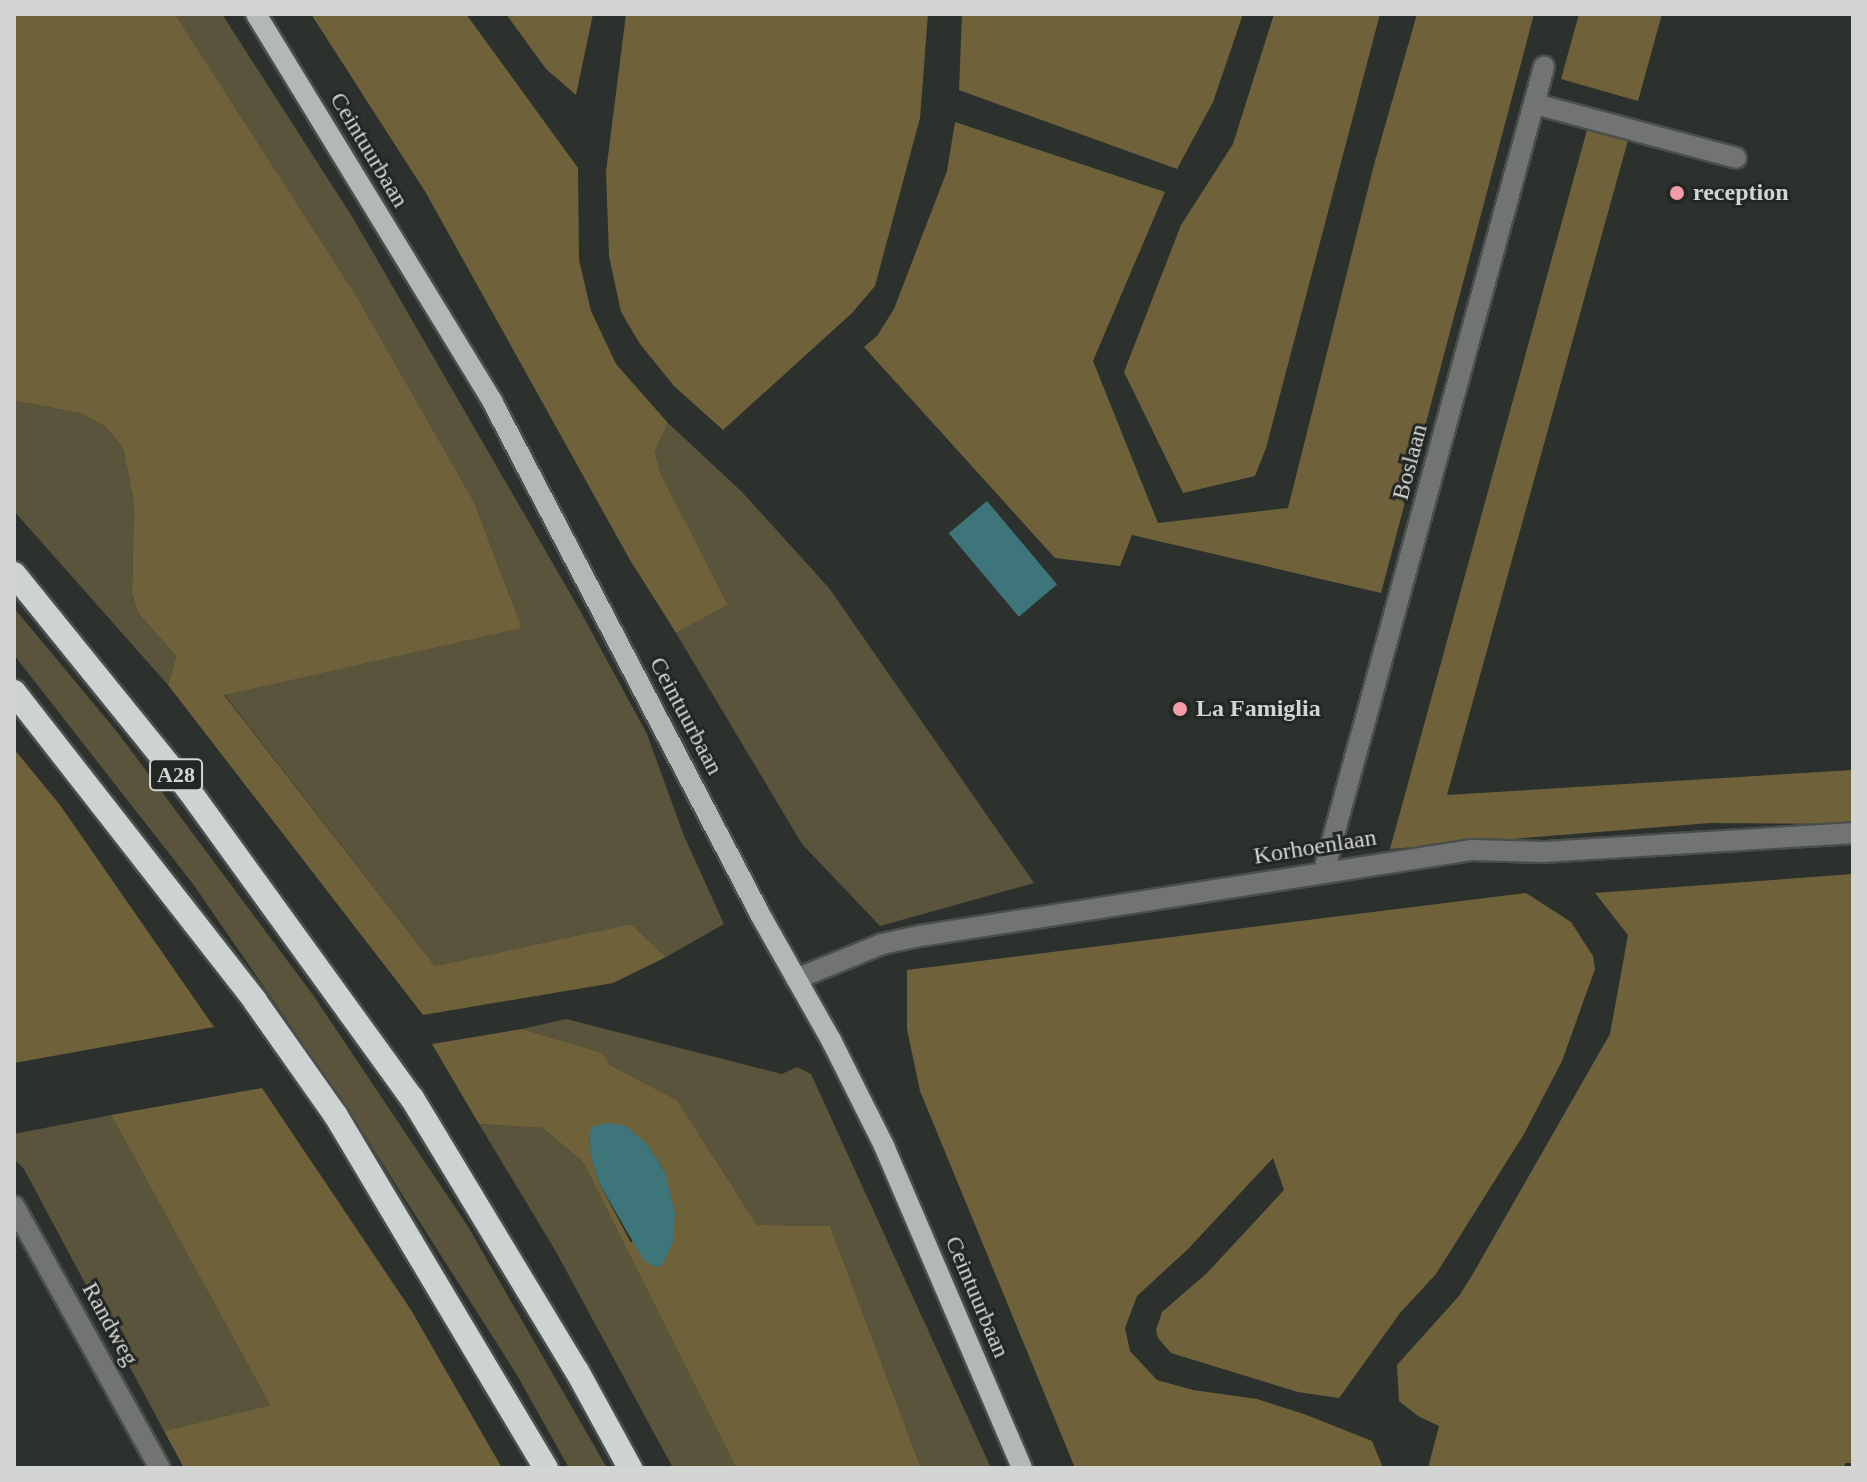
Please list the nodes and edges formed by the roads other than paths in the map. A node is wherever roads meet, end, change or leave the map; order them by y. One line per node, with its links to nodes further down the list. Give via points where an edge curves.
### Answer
1 (256, 14): 9 (main road, Ceintuurbaan, via 493,403)
2 (1544, 67): 3 (street, Boslaan)
3 (1535, 104): 4 (street); 8 (street, Boslaan)
4 (1736, 158)
5 (14, 574): 13 (highway, A28, via 188,789 412,1098)
6 (14, 692): 12 (highway, via 255,1001 336,1116)
7 (1853, 833): 8 (street, Korhoenlaan, via 1543,852 1472,850)
8 (1324, 871): 9 (street, Korhoenlaan, via 920,936 882,944)
9 (796, 979): 14 (main road, Ceintuurbaan, via 884,1146)
10 (14, 1206): 11 (street, Randweg)
11 (160, 1468)
12 (546, 1468)
13 (630, 1468)
14 (1022, 1468)

